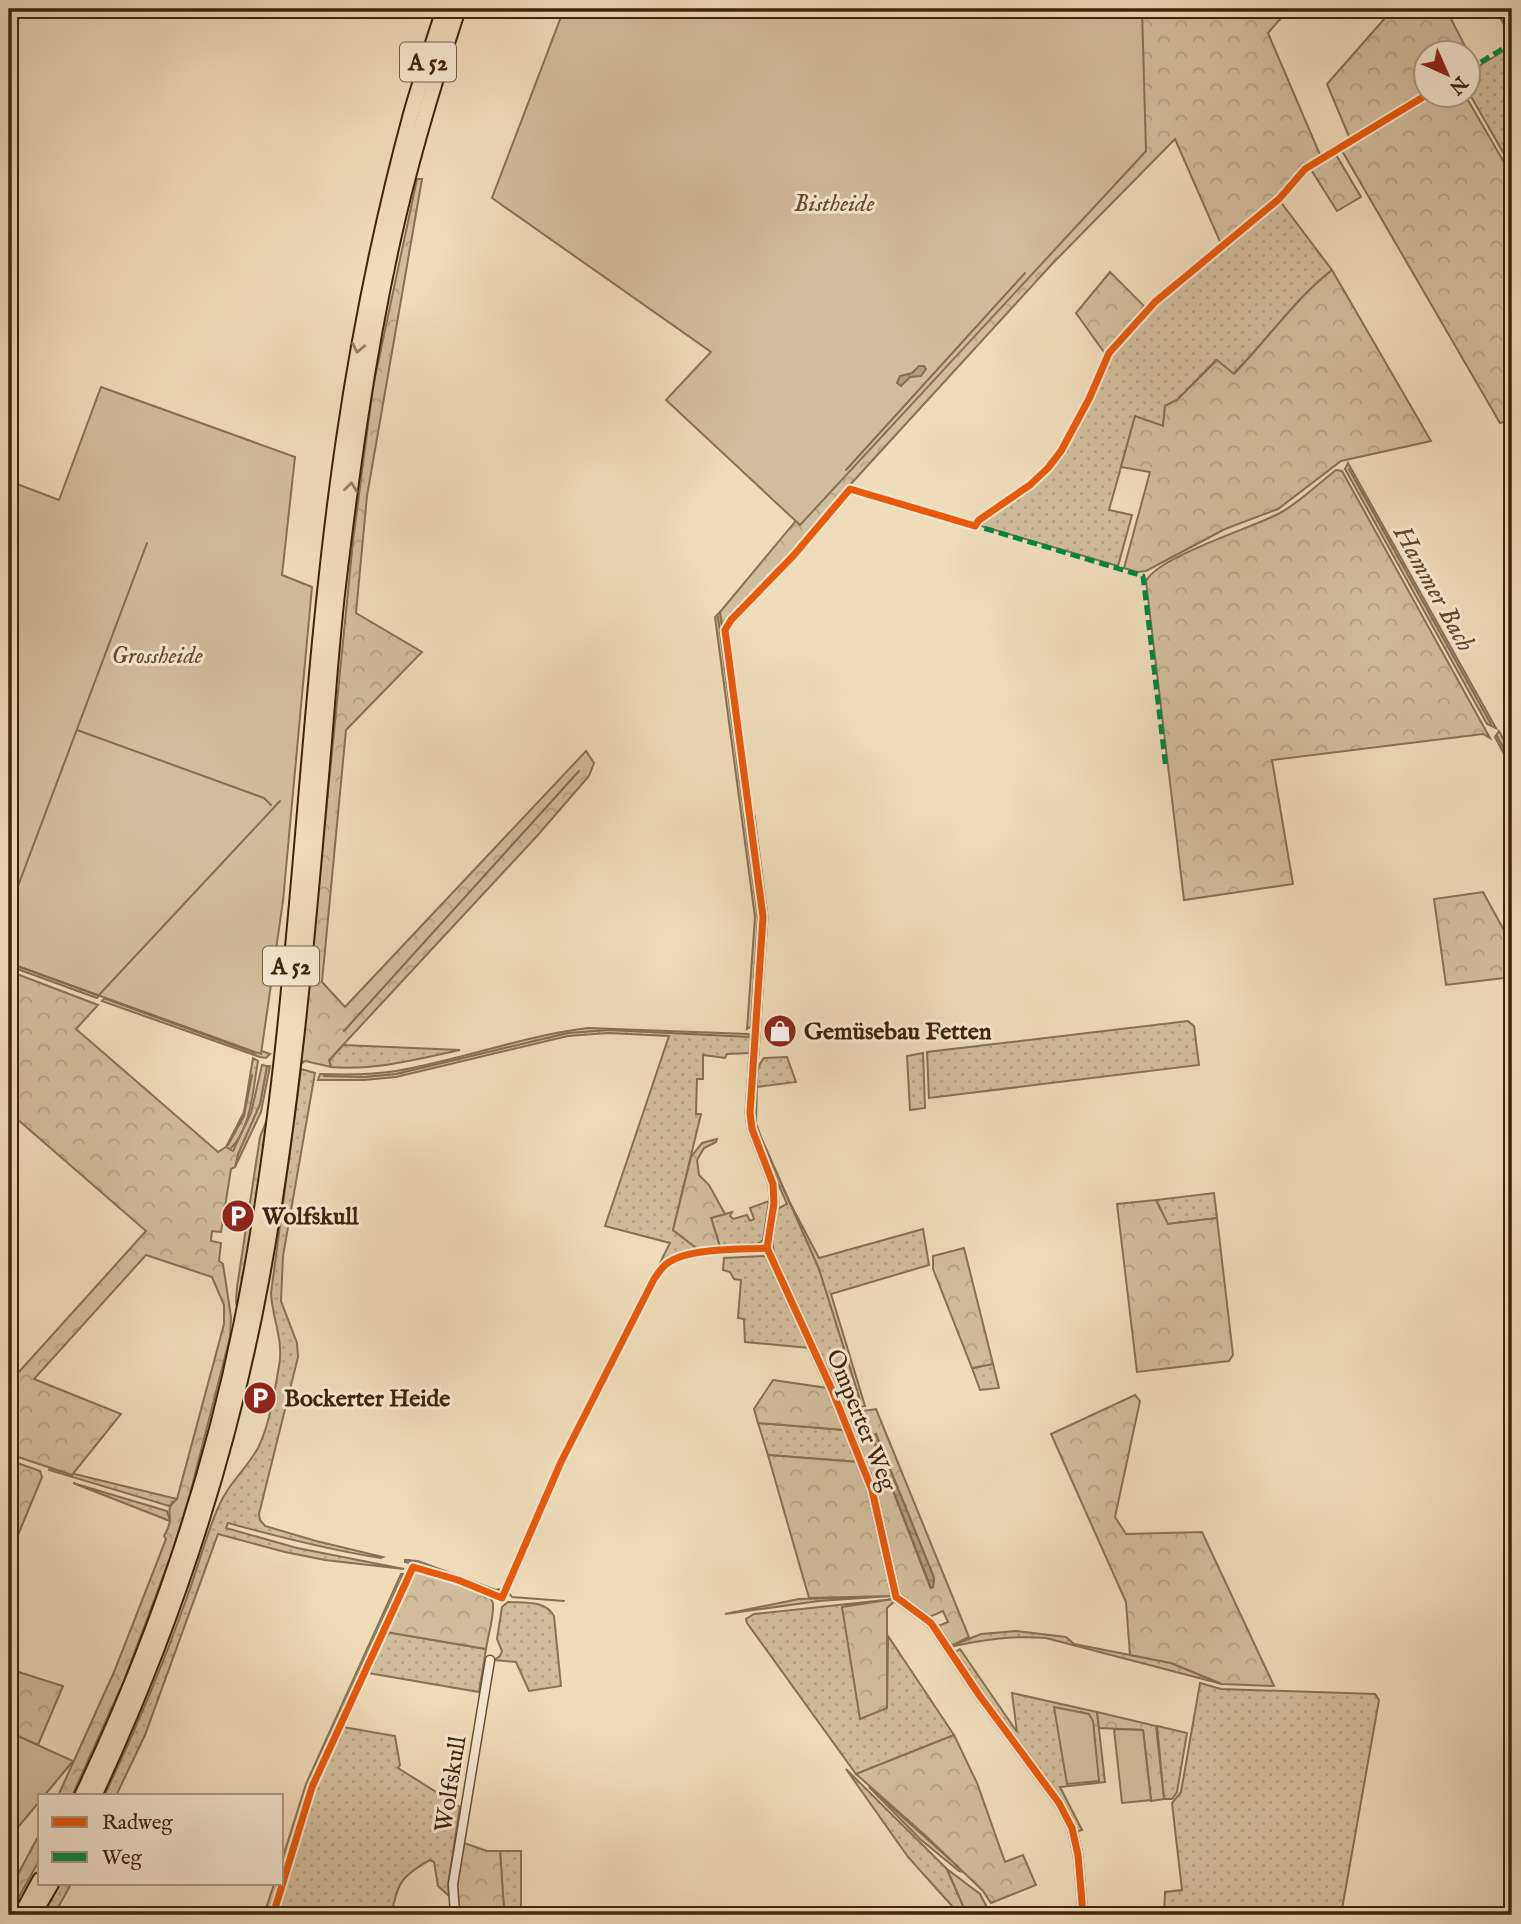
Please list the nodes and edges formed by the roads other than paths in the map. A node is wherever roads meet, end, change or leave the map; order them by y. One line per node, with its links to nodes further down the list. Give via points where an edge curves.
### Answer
1 (444, 9): 5 (highway, A 52, one-way to 5, via 411,114 382,234 349,404 275,1111 241,1328 179,1558 137,1674)
2 (458, 9): 6 (highway, A 52, one-way to 2, via 146,1678 189,1561 225,1443 252,1330 286,1113 337,597 359,424 393,236 421,125)
3 (750, 816): 12 (street, Omperter Weg, via 763,917 750,1113 773,1184 767,1248 873,1490 896,1597 931,1623 1059,1803 1072,1828 1078,1855)
4 (490, 1660): 11 (street, Wolfskull, via 453,1884)
5 (83, 1794)
6 (95, 1794)
7 (38, 1884): 9 (highway)
8 (50, 1885): 10 (highway)
9 (21, 1915)
10 (33, 1915)
11 (455, 1915)
12 (1083, 1915)

